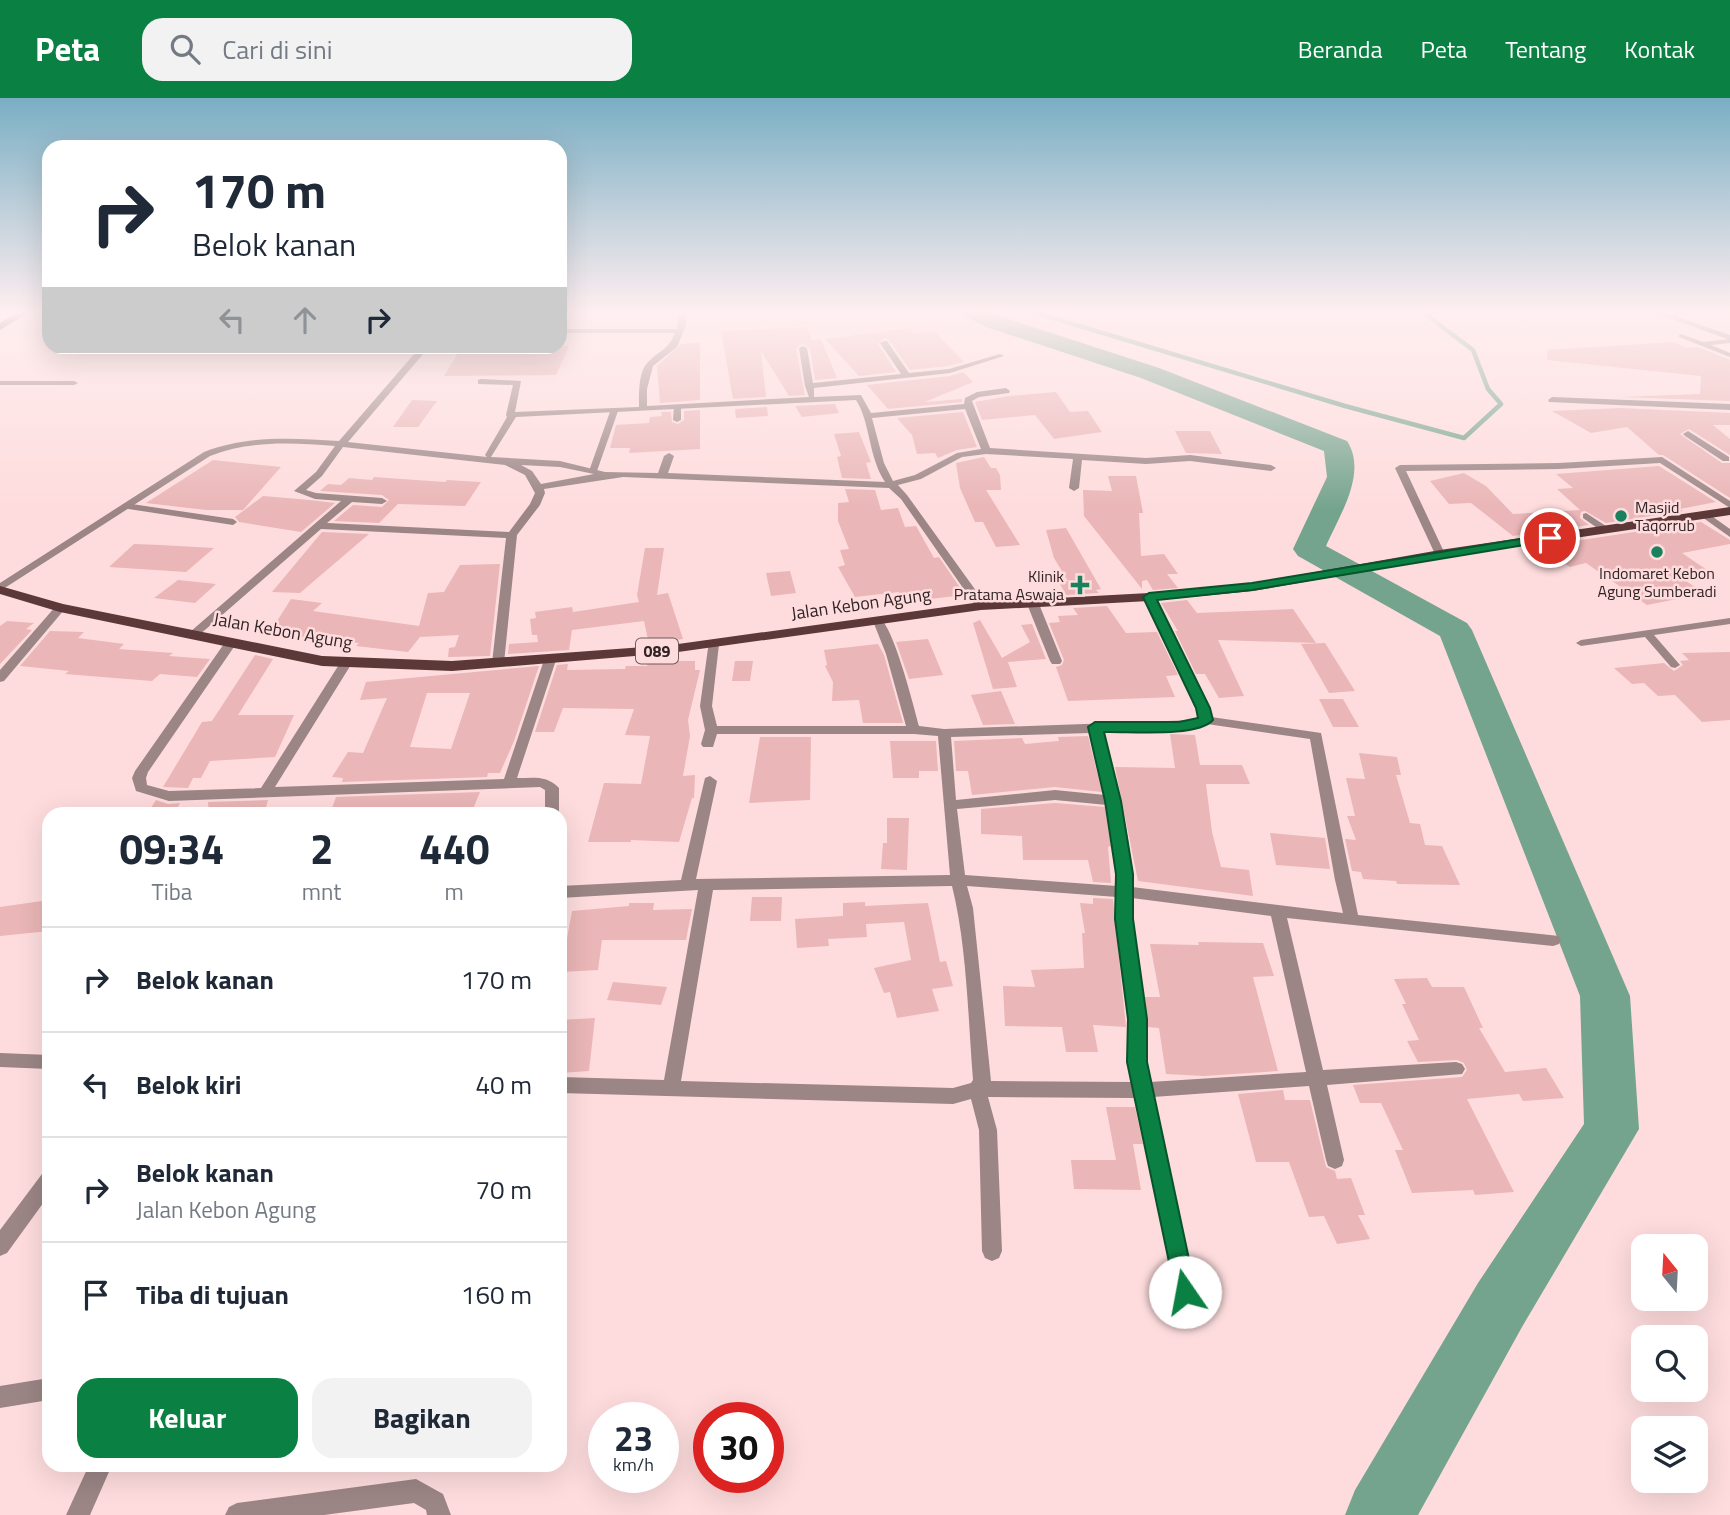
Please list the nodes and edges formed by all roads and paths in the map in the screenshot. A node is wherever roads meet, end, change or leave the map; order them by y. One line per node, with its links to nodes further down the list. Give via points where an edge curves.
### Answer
1 (399, 377): 21 (street)
2 (646, 377): 15 (street)
3 (808, 377): 8 (street)
4 (896, 377): 8 (street)
5 (481, 382): 17 (street, via 520,385 508,414)
6 (0, 383): 7 (lane)
7 (74, 383)
8 (809, 386): 10 (street)
9 (1006, 391): 12 (street, via 977,395 968,400)
10 (812, 398): 13 (street); 18 (street, via 856,396)
11 (1552, 400): 14 (street)
12 (968, 406): 18 (street); 22 (street)
13 (677, 407): 15 (street); 19 (lane)
14 (1730, 407)
15 (643, 409): 16 (street)
16 (614, 411): 17 (street); 30 (lane)
17 (513, 415): 23 (street)
18 (867, 416): 33 (street, via 874,452)
19 (677, 420)
20 (1688, 434): 26 (street)
21 (341, 444): 28 (street); 36 (street, via 319,474 299,491); 39 (street, via 223,446)
22 (986, 451): 24 (street); 33 (street, via 960,455 909,481)
23 (490, 455)
24 (1078, 455): 29 (street, via 1146,461 1190,458); 35 (street)
25 (669, 456): 32 (street)
26 (1728, 459): 27 (street)
27 (1707, 460)
28 (507, 462): 30 (street, via 561,464); 34 (street, via 528,472)
29 (1270, 468)
30 (593, 471): 31 (street)
31 (606, 475): 32 (street); 34 (street)
32 (662, 476): 33 (street)
33 (888, 485): 52 (street, via 904,497)
34 (538, 487): 47 (street, via 535,505)
35 (1074, 488)
36 (350, 498): 37 (street); 44 (street)
37 (382, 501)
38 (1730, 505): 48 (street, via 1662,460 1400,468)
39 (125, 506): 43 (lane); 49 (street)
40 (1730, 511): 41 (main road, Jalan Kebon Agung / 089)
41 (1706, 515): 45 (main road, Jalan Kebon Agung / 089); 46 (street)
42 (1586, 516): 45 (lane)
43 (233, 522)
44 (321, 526): 47 (street); 57 (street)
45 (1606, 530): 48 (main road, Jalan Kebon Agung / 089)
46 (1730, 534)
47 (512, 535): 64 (street)
48 (1440, 554): 50 (main road, Jalan Kebon Agung / 089, via 1252,587)
49 (0, 589): 53 (main road, Jalan Kebon Agung / 089)
50 (1149, 597): 51 (main road, Jalan Kebon Agung / 089); 67 (street)
51 (1032, 604): 52 (main road, Jalan Kebon Agung / 089); 62 (street)
52 (981, 606): 54 (main road, Jalan Kebon Agung / 089)
53 (60, 608): 57 (main road, Jalan Kebon Agung / 089); 66 (street)
54 (879, 621): 60 (main road, Jalan Kebon Agung / 089); 70 (street)
55 (1730, 621): 56 (lane)
56 (1647, 633): 58 (lane); 65 (lane)
57 (194, 634): 59 (main road, Jalan Kebon Agung / 089)
58 (1581, 643)
59 (230, 644): 63 (main road, Jalan Kebon Agung / 089); 75 (street, via 142,771 141,788 169,796)
60 (713, 644): 61 (main road, Jalan Kebon Agung / 089); 69 (street, via 706,706)
61 (550, 660): 64 (main road, Jalan Kebon Agung / 089); 74 (street)
62 (1055, 660)
63 (346, 663): 64 (main road, Jalan Kebon Agung / 089); 75 (street)
64 (498, 663)
65 (1675, 665)
66 (0, 678)
67 (1205, 720): 68 (street, via 1179,726); 85 (street, via 1316,736)
68 (1095, 727): 71 (street); 76 (street)
69 (711, 730): 70 (street); 72 (street)
70 (914, 730): 71 (street)
71 (944, 733): 77 (street)
72 (708, 744)
73 (710, 781): 80 (street)
74 (509, 783): 75 (street); 78 (street, via 548,784)
75 (265, 792)
76 (1113, 801): 77 (street, via 1055,795); 83 (street)
77 (950, 805): 79 (street)
78 (552, 807)
79 (958, 880): 81 (street); 83 (street); 93 (street, via 978,1032 982,1082)
80 (687, 885): 81 (street); 82 (street)
81 (706, 885): 92 (street)
82 (567, 892)
83 (1125, 892): 84 (street); 94 (street)
84 (1279, 912): 85 (street); 90 (street)
85 (1352, 920): 86 (street)
86 (1553, 940)
87 (0, 1060): 88 (street)
88 (42, 1062)
89 (1456, 1069): 90 (street)
90 (1317, 1077): 94 (street); 95 (street)
91 (567, 1085): 92 (street)
92 (671, 1088): 93 (street, via 953,1096)
93 (977, 1089): 94 (street); 98 (street, via 988,1130)
94 (1143, 1090): 99 (street)
95 (1335, 1160)
96 (42, 1189): 97 (street)
97 (0, 1246)
98 (992, 1251)
99 (1185, 1292)
100 (42, 1390): 101 (street)
101 (0, 1397)
102 (98, 1472): 103 (street)
103 (78, 1515)
104 (237, 1515): 105 (street, via 416,1491 435,1502)
105 (439, 1515)

